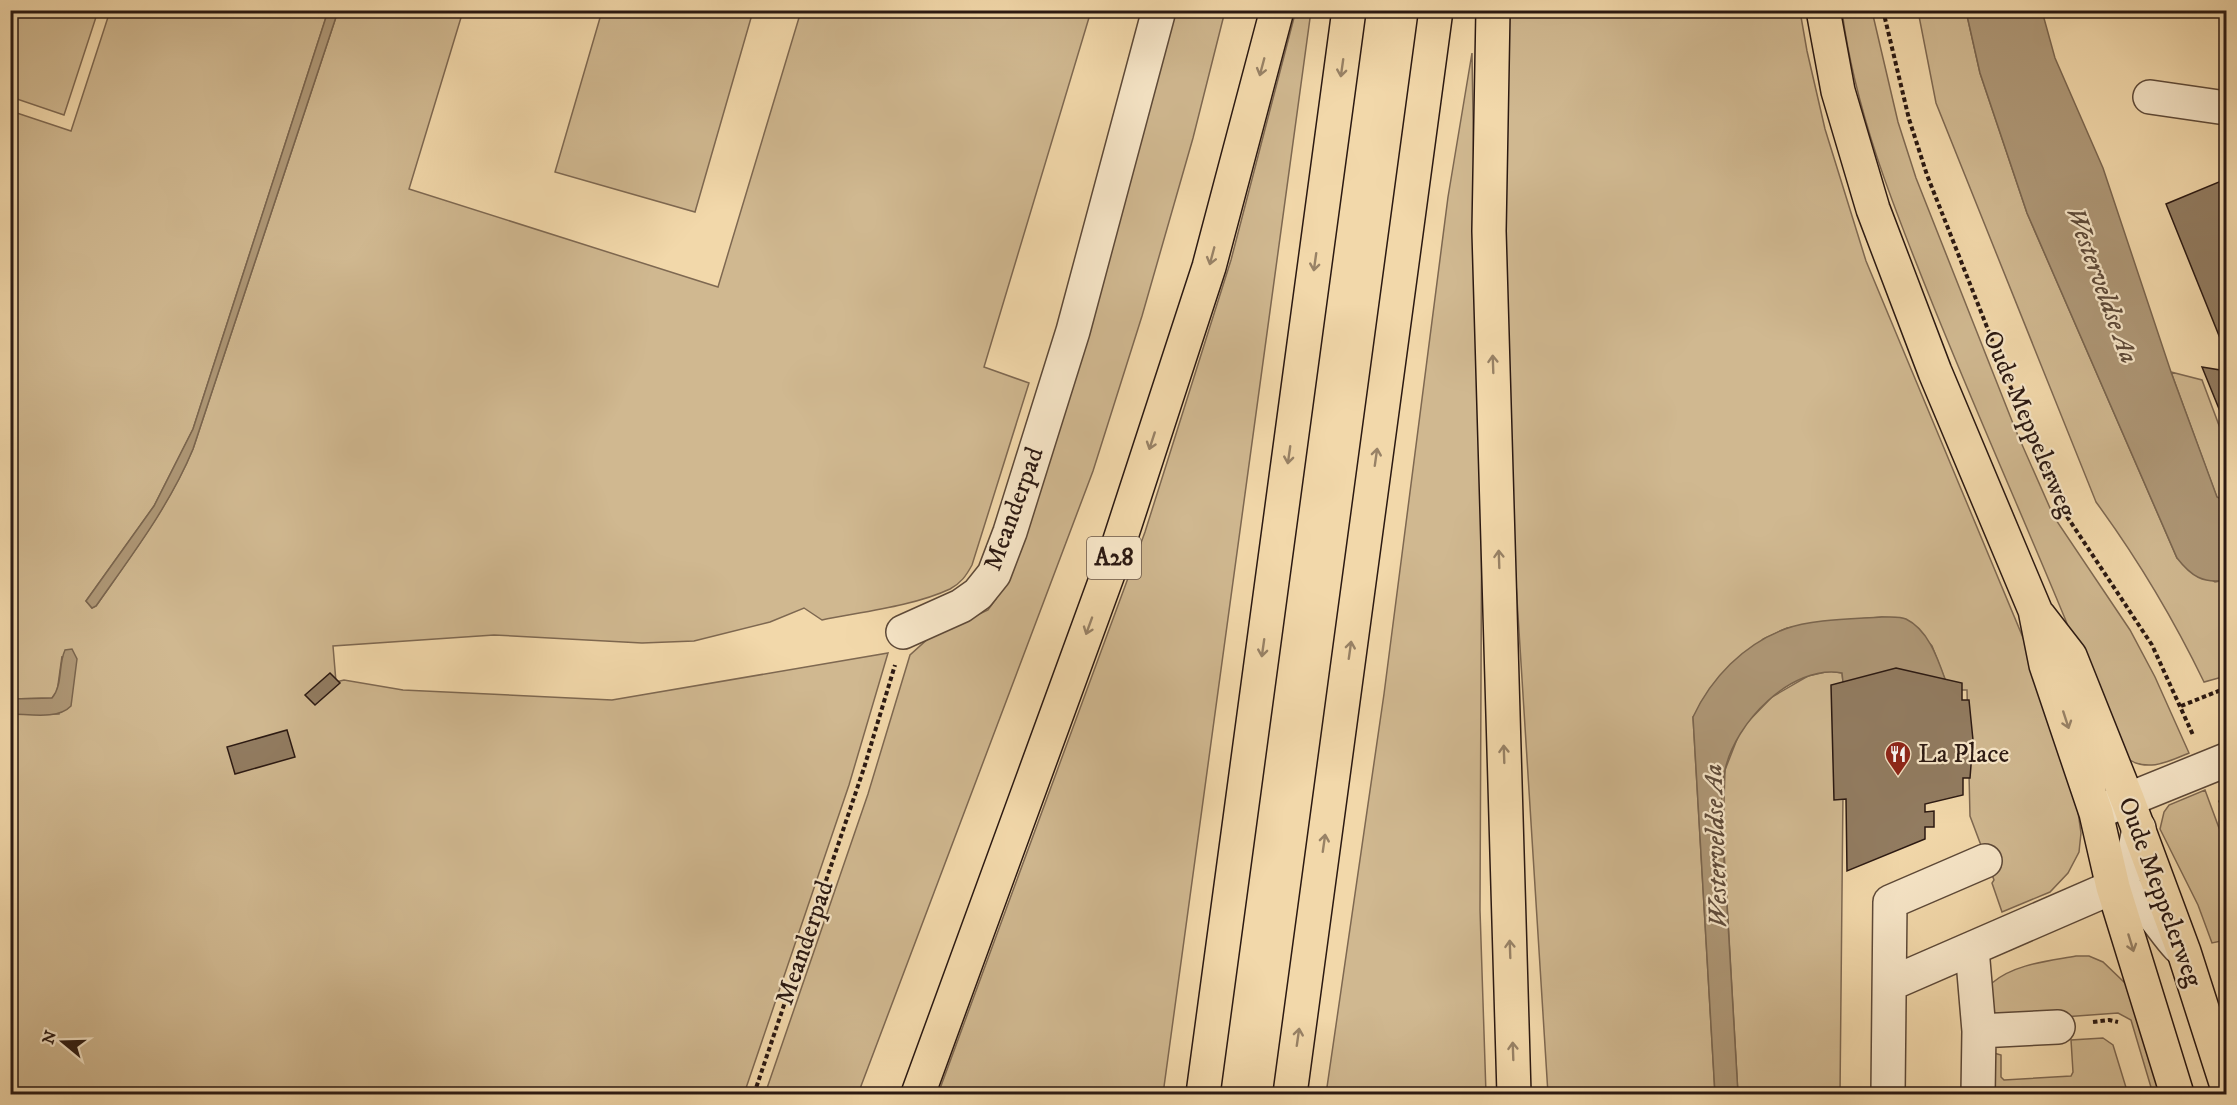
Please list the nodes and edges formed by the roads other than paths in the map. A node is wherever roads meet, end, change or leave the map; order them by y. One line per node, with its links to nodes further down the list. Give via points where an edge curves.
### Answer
1 (1160, 10): 10 (street, Meanderpad, via 1073,331 994,574 962,606)
2 (1277, 10): 22 (main road, A28, one-way to 22, via 1209,267 1117,549)
3 (1349, 10): 23 (main road, one-way to 23)
4 (1436, 10): 24 (main road, one-way to 4)
5 (1493, 10): 25 (main road, one-way to 5, via 1489,231)
6 (1822, 10): 9 (main road, Oude Meppelerweg, via 1838,91 1873,209 1935,372)
7 (2150, 97): 8 (street)
8 (2226, 108)
9 (2035, 610): 12 (main road, Oude Meppelerweg, one-way to 12, via 2046,665); 13 (main road, Oude Meppelerweg, via 2070,656)
10 (903, 632)
11 (2217, 763): 13 (street)
12 (2096, 813): 13 (street); 15 (main road, Oude Meppelerweg)
13 (2134, 814): 15 (street, via 2131,866); 17 (main road, Oude Meppelerweg)
14 (1985, 861): 18 (street, via 1890,902)
15 (2113, 887): 16 (street); 17 (street, via 2143,901); 28 (main road, Oude Meppelerweg, one-way to 28)
16 (1972, 950): 18 (street); 20 (street)
17 (2184, 952): 21 (main road, Oude Meppelerweg)
18 (1890, 984): 26 (street)
19 (2058, 1027): 20 (street)
20 (1979, 1031): 27 (street)
21 (2226, 1083)
22 (918, 1095)
23 (1203, 1095)
24 (1290, 1095)
25 (1514, 1095)
26 (1888, 1095)
27 (1978, 1095)
28 (2177, 1095)

